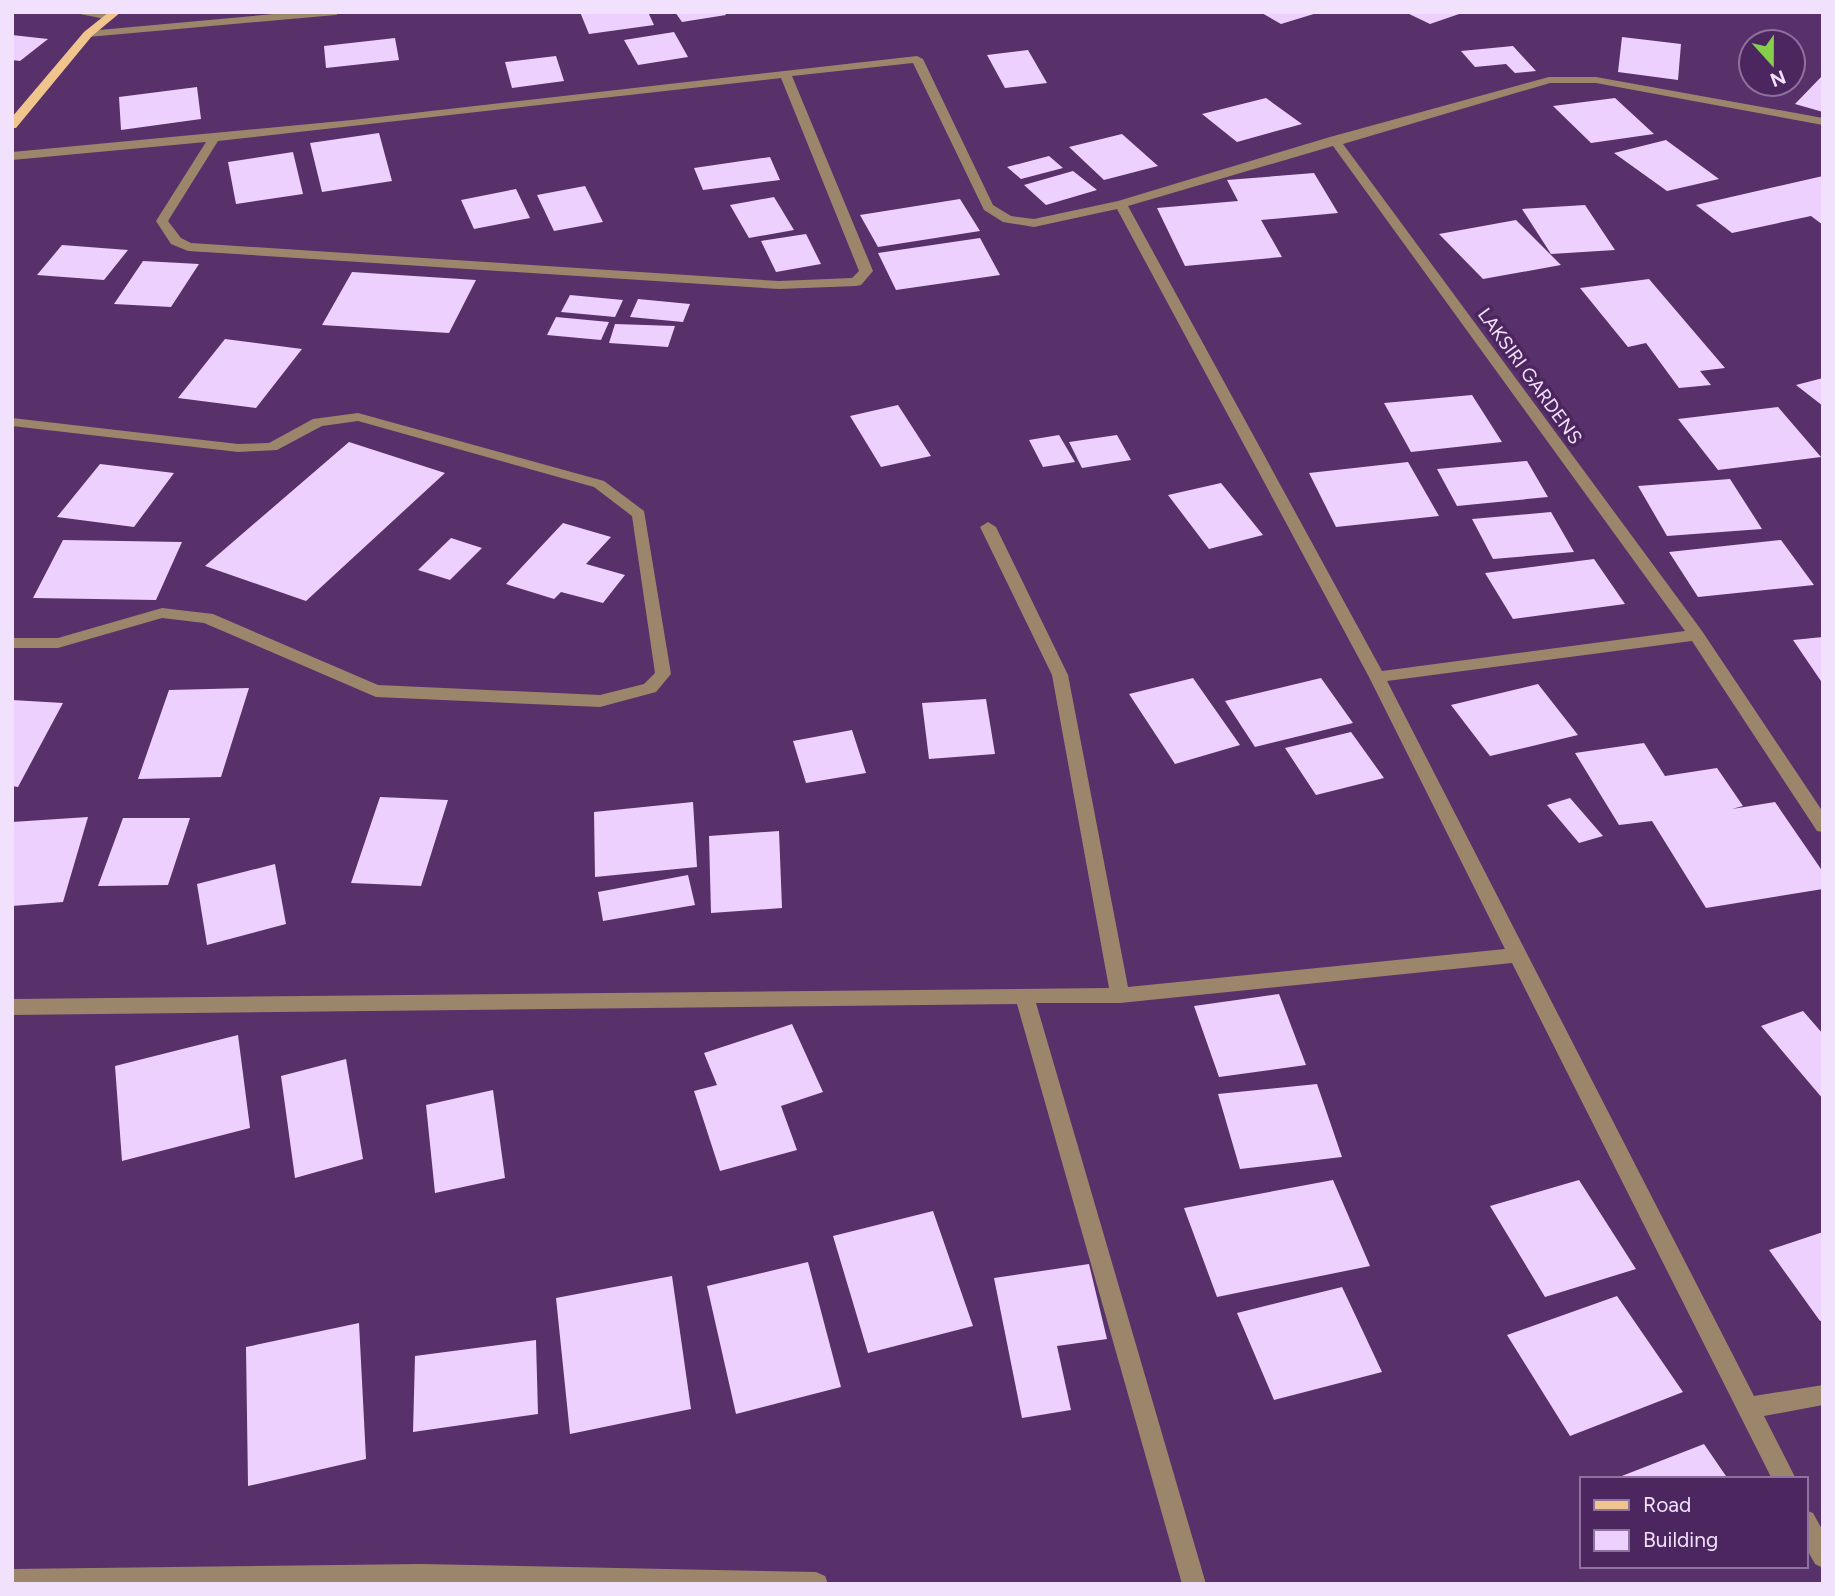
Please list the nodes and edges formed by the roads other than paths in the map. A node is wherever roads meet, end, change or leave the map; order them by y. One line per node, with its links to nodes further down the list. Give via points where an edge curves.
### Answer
1 (75, 12): 3 (street)
2 (336, 12): 4 (street)
3 (113, 15): 4 (main road)
4 (88, 34): 7 (main road)
5 (786, 74): 8 (street); 8 (street, via 866,271 856,282 779,285 188,247 176,241 162,221); 11 (street, via 917,60 988,207 1007,219 1034,223)
6 (1823, 122): 9 (street, via 1597,80 1549,80)
7 (12, 125)
8 (213, 140): 10 (street)
9 (1334, 140): 11 (street); 14 (street, LAKSIRI GARDENS)
10 (12, 156)
11 (1121, 204): 16 (street)
12 (12, 422): 15 (street, via 238,448 272,447 318,422 358,417 599,484 639,514 663,674 650,688 600,701 376,691 207,618 162,613 58,643)
13 (988, 527): 20 (street, via 1060,675)
14 (1696, 635): 16 (street); 17 (street, LAKSIRI GARDENS)
15 (12, 643)
16 (1377, 677): 18 (street)
17 (1823, 826)
18 (1519, 955): 20 (street); 23 (street)
19 (1024, 994): 20 (street); 21 (street); 30 (street)
20 (1120, 995)
21 (12, 1007)
22 (1823, 1395): 23 (street)
23 (1748, 1408): 24 (street)
24 (1783, 1477)
25 (1807, 1525): 26 (street)
26 (1823, 1556)
27 (422, 1580): 28 (street); 29 (street)
28 (12, 1581)
29 (816, 1584)
30 (1194, 1584)

